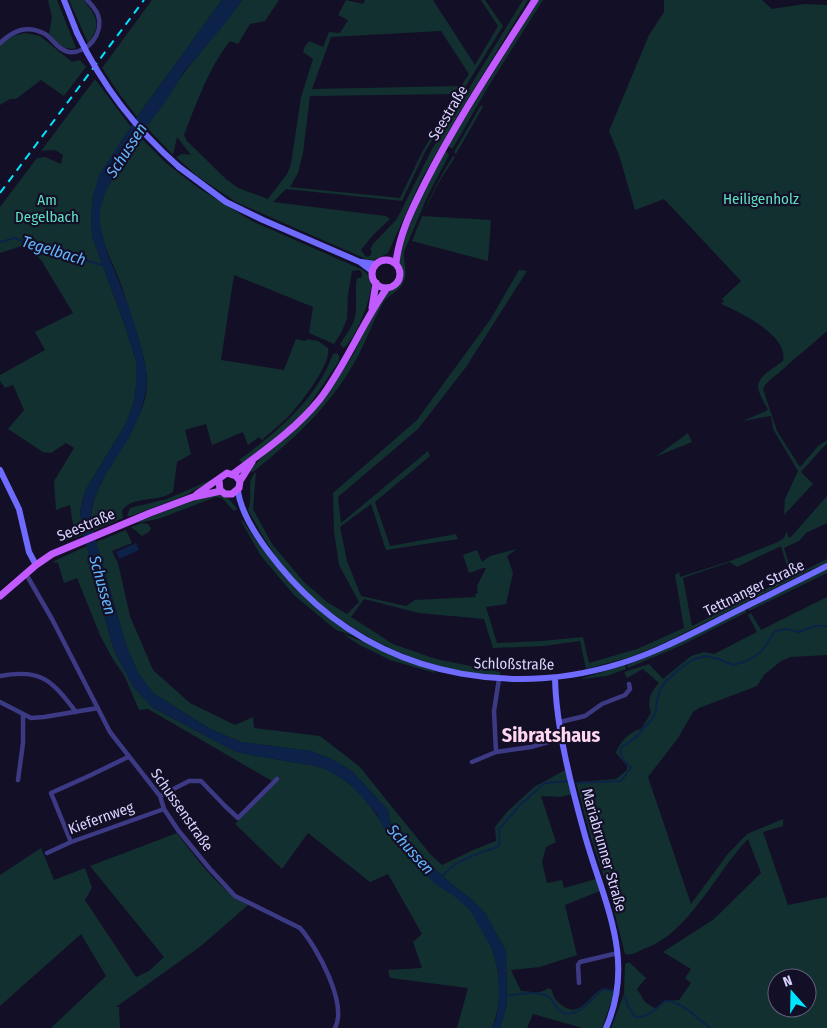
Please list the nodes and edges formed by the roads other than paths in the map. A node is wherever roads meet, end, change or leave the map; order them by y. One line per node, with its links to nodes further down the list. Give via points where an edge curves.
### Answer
1 (64, 0): 8 (street, bridge, via 76,33 122,109 179,168 226,202)
2 (87, 0): 4 (street, via 98,14 100,25 91,44 79,50 70,52 59,48 45,34 31,30 11,33)
3 (535, 0): 5 (main road, Seestraße, via 443,146)
4 (0, 43)
5 (398, 246): 6 (main road, Seestraße); 7 (main road, Seestraße)
6 (386, 260): 7 (main road); 8 (main road, Seestraße)
7 (396, 263): 10 (main road, Seestraße, via 399,279)
8 (374, 268): 9 (main road, Seestraße, via 372,276)
9 (376, 284): 10 (main road); 11 (main road, Seestraße)
10 (387, 288): 11 (main road, Seestraße)
11 (371, 311): 12 (main road, Seestraße, via 320,398)
12 (253, 461): 14 (main road, Seestraße); 16 (main road, Seestraße)
13 (0, 470): 21 (street, via 20,508 29,552)
14 (233, 474): 15 (main road, via 224,474); 16 (main road)
15 (219, 480): 18 (main road, via 219,486); 19 (main road, Seestraße)
16 (240, 481): 17 (main road)
17 (238, 491): 18 (main road); 20 (street, Schloßstraße)
18 (225, 493): 19 (main road, Seestraße); 20 (street, Schloßstraße)
19 (193, 497): 21 (main road, Seestraße, via 52,554)
20 (244, 510): 28 (street, Schloßstraße, via 286,575 325,612 351,630 376,645 428,666 456,674)
21 (36, 565): 23 (main road, Seestraße)
22 (827, 566): 25 (street, Tettnanger Straße)
23 (26, 574): 24 (main road, Seestraße); 33 (street, Schussenstraße)
24 (0, 596)
25 (692, 633): 27 (street, Schloßstraße, via 622,663)
26 (0, 676): 34 (street, via 28,674 45,679)
27 (555, 678): 29 (street, Schloßstraße); 31 (street, Mariabrunner Straße)
28 (499, 679): 29 (street, Schloßstraße); 38 (street, via 494,711)
29 (544, 679): 31 (street)
30 (629, 684): 36 (street, via 629,692 625,695 584,716)
31 (556, 695): 36 (street, Mariabrunner Straße)
32 (0, 702): 35 (street)
33 (98, 708): 34 (street); 39 (street, Schussenstraße)
34 (76, 712): 35 (street, via 44,718)
35 (23, 714): 42 (street)
36 (560, 722): 37 (street, Mariabrunner Straße)
37 (562, 738): 38 (street, via 531,748); 47 (street, Mariabrunner Straße, via 585,838 613,925)
38 (496, 752): 40 (street)
39 (128, 757): 43 (street, Schussenstraße); 45 (street, via 51,793)
40 (472, 762)
41 (277, 779): 43 (street, via 238,818 201,782 190,782)
42 (18, 780)
43 (160, 796): 44 (street, Schussenstraße)
44 (164, 808): 45 (street, Kiefernweg); 49 (street, Schussenstraße, via 178,830 235,896 300,928 306,935 337,999 339,1013)
45 (71, 842): 46 (street, Kiefernweg)
46 (47, 853)
47 (618, 953): 48 (street, via 580,962); 50 (street, Mariabrunner Straße, via 617,996)
48 (579, 983)
49 (335, 1028)
50 (606, 1028)

